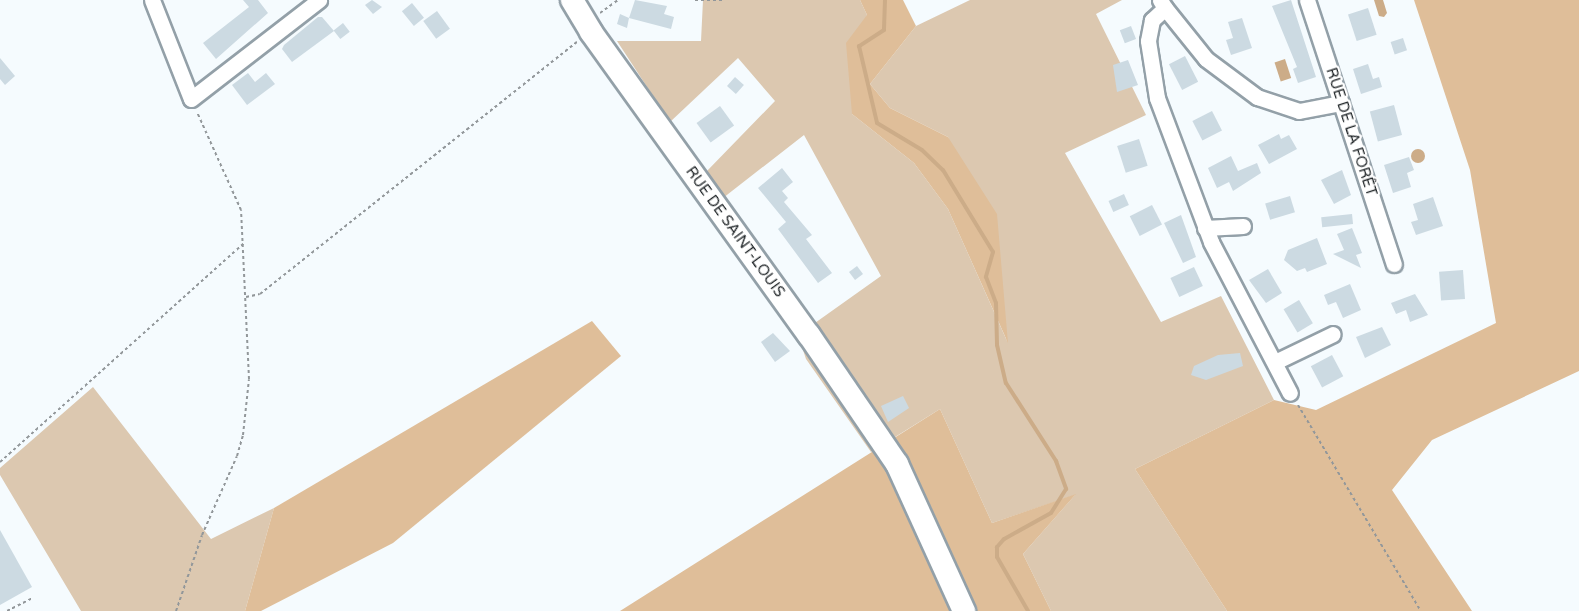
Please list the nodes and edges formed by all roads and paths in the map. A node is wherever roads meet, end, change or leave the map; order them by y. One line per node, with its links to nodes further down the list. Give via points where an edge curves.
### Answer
1 (152, 0): 10 (street)
2 (319, 0): 10 (street)
3 (572, 0): 9 (street, RUE DE SAINT-LOUIS)
4 (618, 0): 9 (path)
5 (695, 0): 6 (path)
6 (724, 0)
7 (1307, 0): 11 (street, RUE DE LA FORÊT)
8 (1162, 4): 11 (street, via 1206,59 1257,97 1299,111); 13 (street, via 1149,31 1153,80)
9 (589, 28): 16 (path, via 260,294); 24 (street, RUE DE SAINT-LOUIS, via 897,464)
10 (191, 99): 14 (path, via 238,201)
11 (1341, 103): 15 (street, RUE DE LA FORÊT)
12 (1243, 226): 13 (street)
13 (1205, 228): 18 (street)
14 (244, 243): 16 (path); 20 (path)
15 (1394, 264)
16 (246, 297): 23 (path, via 249,379 243,435)
17 (1334, 334): 18 (street)
18 (1275, 362): 19 (street)
19 (1290, 393): 25 (path)
20 (0, 462)
21 (33, 598): 22 (path)
22 (7, 611)
23 (176, 611)
24 (964, 611)
25 (1421, 611)

